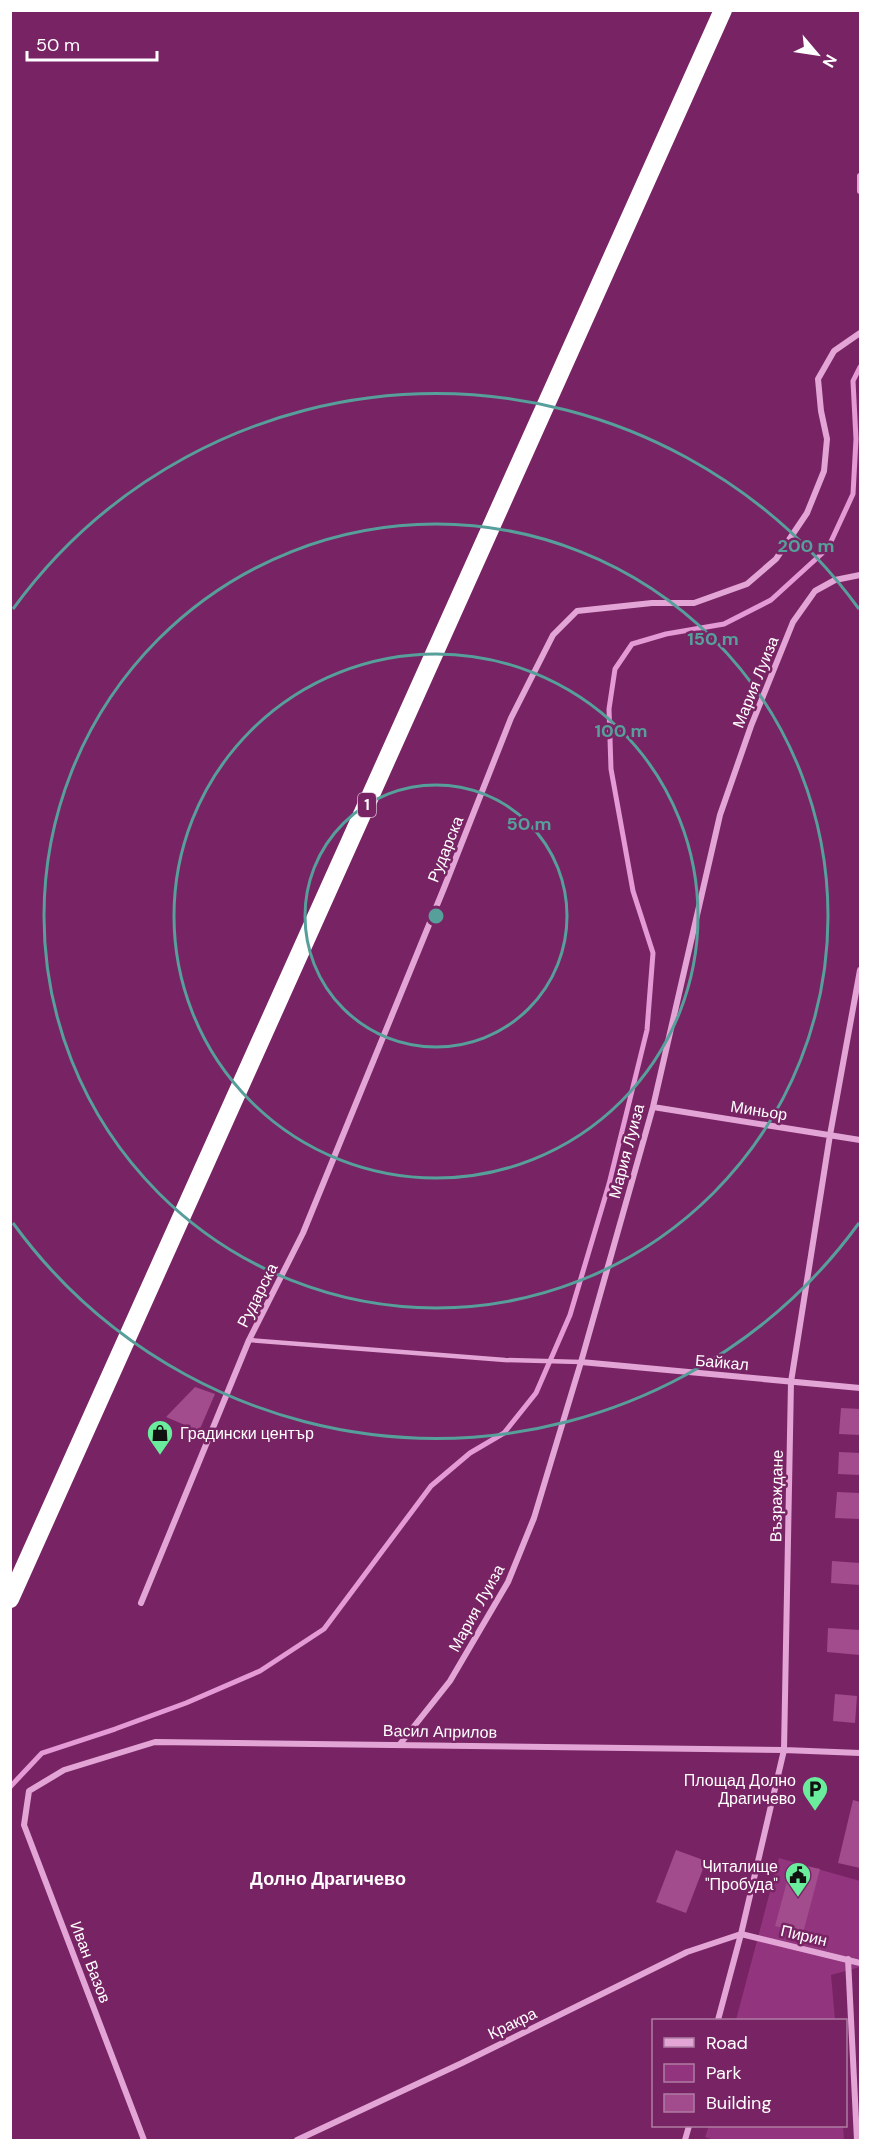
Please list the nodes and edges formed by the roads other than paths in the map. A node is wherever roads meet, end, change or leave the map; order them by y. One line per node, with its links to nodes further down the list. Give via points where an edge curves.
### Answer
1 (723, 10): 14 (highway, 1)
2 (861, 176): 3 (street)
3 (861, 191)
4 (861, 333): 10 (street, Рударска, via 834,351 818,379 827,439 824,471 807,513 777,559 747,584 694,603 577,611 553,635 511,718 303,1233)
5 (861, 575): 7 (street, Мария Луиза, via 835,580 815,591 793,622 751,726 720,815)
6 (861, 970): 8 (street, Възраждане)
7 (653, 1107): 8 (street, Миньор); 11 (street, Мария Луиза)
8 (830, 1136): 9 (street, Миньор); 12 (street, Възраждане)
9 (861, 1140)
10 (249, 1340): 11 (lane); 15 (street, Рударска)
11 (581, 1362): 12 (street, Байкал); 16 (street, Мария Луиза, via 534,1518 508,1582 450,1681)
12 (791, 1382): 13 (street, Байкал); 17 (street, Възраждане)
13 (861, 1389)
14 (10, 1599)
15 (141, 1603)
16 (400, 1744): 17 (street, Васил Априлов); 19 (street, Васил Априлов, via 155,1742 64,1770)
17 (784, 1750): 18 (street, Васил Априлов); 20 (street, Възраждане)
18 (861, 1753)
19 (29, 1791): 24 (street, Иван Вазов, via 24,1825)
20 (741, 1934): 21 (street, Пирин); 23 (street, Възраждане); 25 (street, Кракра, via 687,1952)
21 (848, 1959): 22 (street, Пирин); 26 (street)
22 (861, 1963)
23 (718, 2019)
24 (144, 2140)
25 (297, 2140)
26 (856, 2140)

